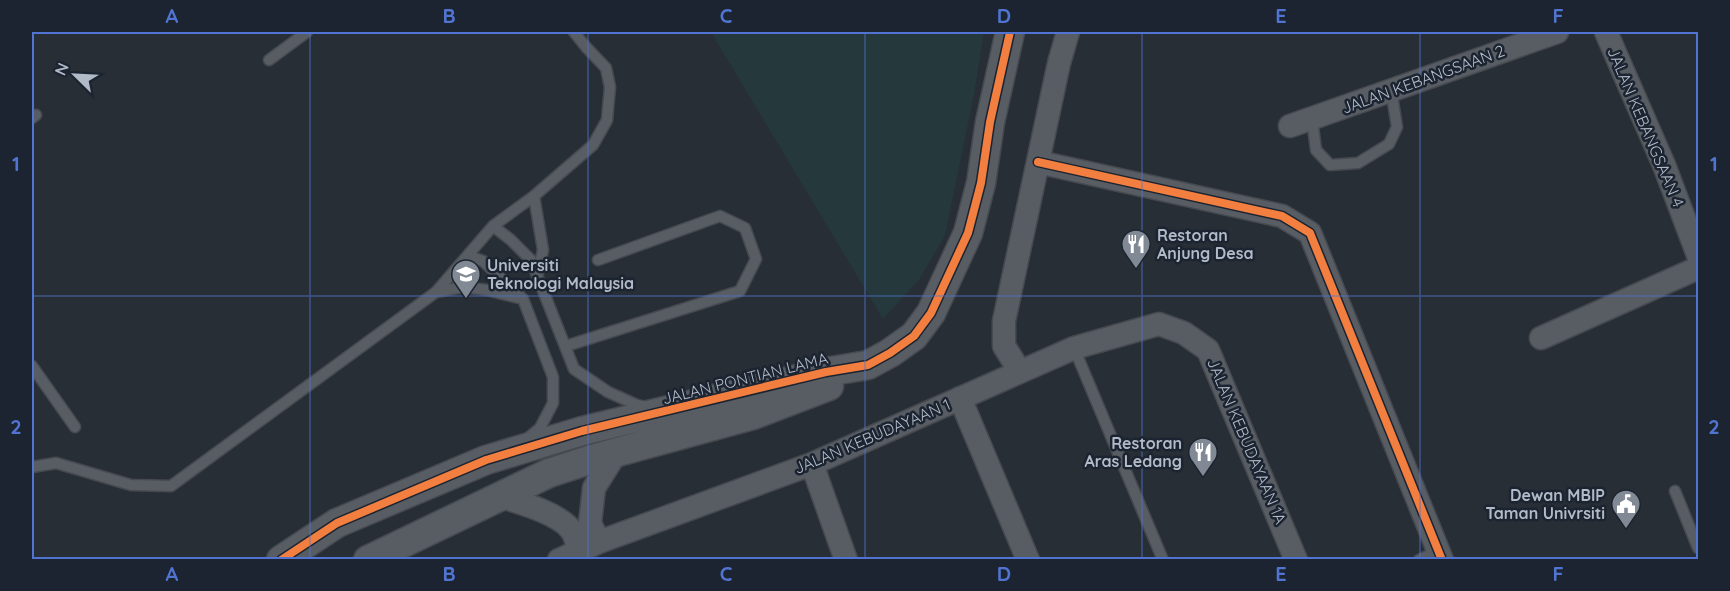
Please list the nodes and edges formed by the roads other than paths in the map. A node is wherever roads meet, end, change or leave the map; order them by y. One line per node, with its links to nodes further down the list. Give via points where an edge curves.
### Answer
1 (307, 32): 7 (lane)
2 (574, 32): 12 (lane, via 606,68 610,87 607,120 592,145)
3 (1010, 32): 25 (street, JALAN PONTIAN LAMA, via 968,233 931,313 914,336)
4 (1068, 32): 11 (street)
5 (1557, 32): 8 (street, JALAN KEBANGSAAN 2)
6 (1606, 32): 14 (street, JALAN KEBANGSAAN 4)
7 (269, 60)
8 (1391, 89): 9 (street, JALAN KEBANGSAAN 2); 9 (lane, via 1397,127 1389,144 1358,163 1330,165 1317,150)
9 (1312, 119): 10 (street, JALAN KEBANGSAAN 2)
10 (1290, 126)
11 (1038, 162): 27 (street, via 1004,321 1004,346); 39 (street, via 1282,216 1310,233)
12 (534, 196): 13 (lane); 18 (lane, via 543,250)
13 (493, 226): 15 (lane); 18 (lane, via 531,260)
14 (1698, 255)
15 (468, 256): 19 (lane); 20 (lane, via 483,261)
16 (598, 261): 23 (lane, via 720,216 745,228 756,260 740,291)
17 (1698, 268): 22 (street)
18 (537, 277): 23 (lane)
19 (436, 292): 20 (lane, via 463,287); 34 (lane, via 171,486 131,485 56,463)
20 (523, 299): 32 (lane, via 553,377 553,403 540,428 517,447)
21 (1184, 333): 24 (street, JALAN KEBUDAYAAN 1, via 1159,324); 45 (street, JALAN KEBUDAYAAN 1A, via 1208,350)
22 (1541, 338)
23 (566, 346): 29 (lane, via 574,369 608,392 637,405)
24 (1074, 348): 27 (street, JALAN KEBUDAYAAN 1); 44 (lane)
25 (868, 365): 29 (street, JALAN PONTIAN LAMA); 31 (street, via 829,386 753,415)
26 (32, 366): 30 (lane)
27 (1019, 370): 28 (street, JALAN KEBUDAYAAN 1)
28 (960, 398): 33 (street, JALAN KEBUDAYAAN 1); 43 (street)
29 (668, 411): 32 (street, JALAN PONTIAN LAMA, via 582,431)
30 (75, 427)
31 (616, 453): 36 (street, via 549,473); 37 (street, via 594,488)
32 (486, 460): 40 (street, JALAN PONTIAN LAMA, via 337,523)
33 (812, 464): 37 (street, JALAN KEBUDAYAAN 1); 42 (street)
34 (32, 467)
35 (1675, 492): 38 (lane)
36 (498, 496): 37 (street, via 543,510); 41 (street)
37 (580, 541)
38 (1698, 548)
39 (1433, 556)
40 (281, 560)
41 (368, 560)
42 (846, 560)
43 (1028, 560)
44 (1163, 560)
45 (1296, 560)

